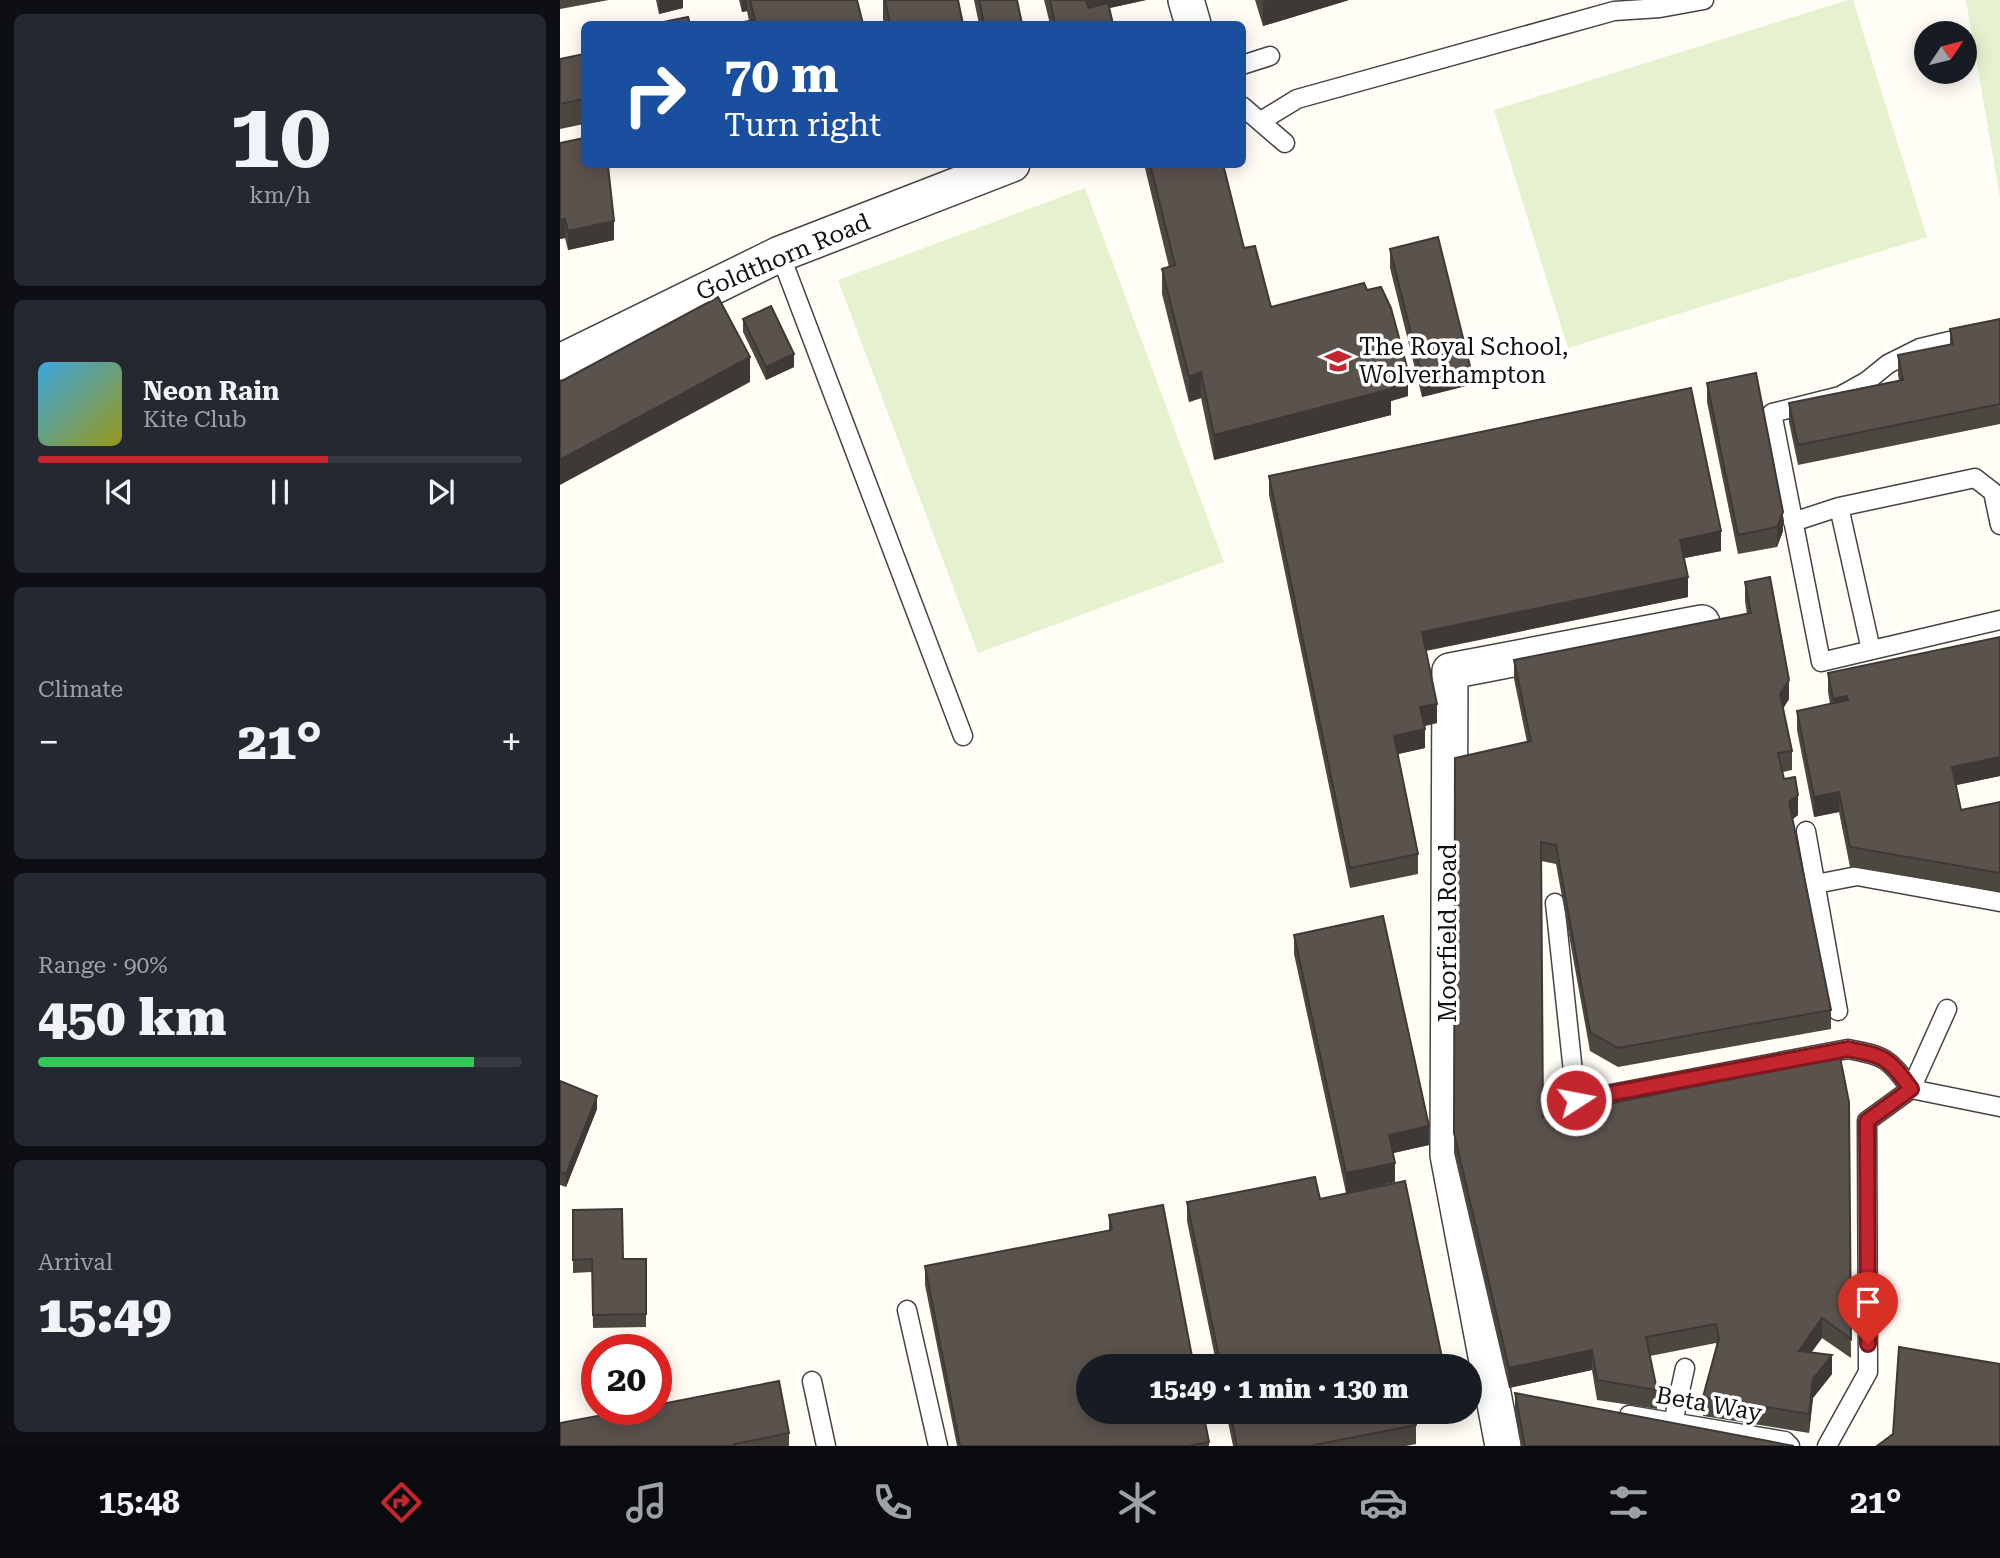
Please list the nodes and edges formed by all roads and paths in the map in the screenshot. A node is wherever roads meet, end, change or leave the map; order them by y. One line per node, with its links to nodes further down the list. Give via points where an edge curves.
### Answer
1 (1186, 0): 3 (street)
2 (1704, 0): 7 (lane, via 1614,11 1297,99)
3 (1192, 21)
4 (1270, 56): 5 (lane)
5 (1246, 64)
6 (1246, 109): 7 (lane)
7 (1261, 121): 8 (lane)
8 (1285, 143)
9 (1002, 168): 10 (street, Goldthorn Road)
10 (780, 254): 12 (street, Goldthorn Road); 19 (lane)
11 (2000, 329): 14 (lane, via 1920,348 1840,396 1772,413)
12 (560, 362)
13 (1839, 507): 14 (lane); 15 (lane, via 1975,478 1993,492); 18 (lane)
14 (1793, 522): 18 (lane, via 1821,662)
15 (2000, 525)
16 (2000, 620): 18 (lane)
17 (1702, 623): 37 (street, Moorfield Road, via 1450,671 1448,1155 1503,1399)
18 (1871, 650)
19 (963, 736)
20 (1806, 831): 21 (lane)
21 (1816, 884): 22 (lane, via 1857,876); 25 (lane)
22 (2000, 902)
23 (1555, 904): 27 (lane)
24 (1947, 1009): 26 (lane)
25 (1838, 1011)
26 (1911, 1089): 27 (lane, via 1880,1055 1848,1049); 29 (lane); 39 (lane, via 1867,1121 1868,1372)
27 (1576, 1100): 28 (lane)
28 (1543, 1107)
29 (2000, 1107)
30 (907, 1310): 36 (lane)
31 (1685, 1368): 34 (lane)
32 (812, 1381): 35 (lane)
33 (1606, 1411): 34 (lane, Beta Way)
34 (1673, 1423): 38 (lane, Beta Way, via 1785,1441)
35 (826, 1446)
36 (938, 1446)
37 (1503, 1446)
38 (1790, 1446)
39 (1827, 1446)

